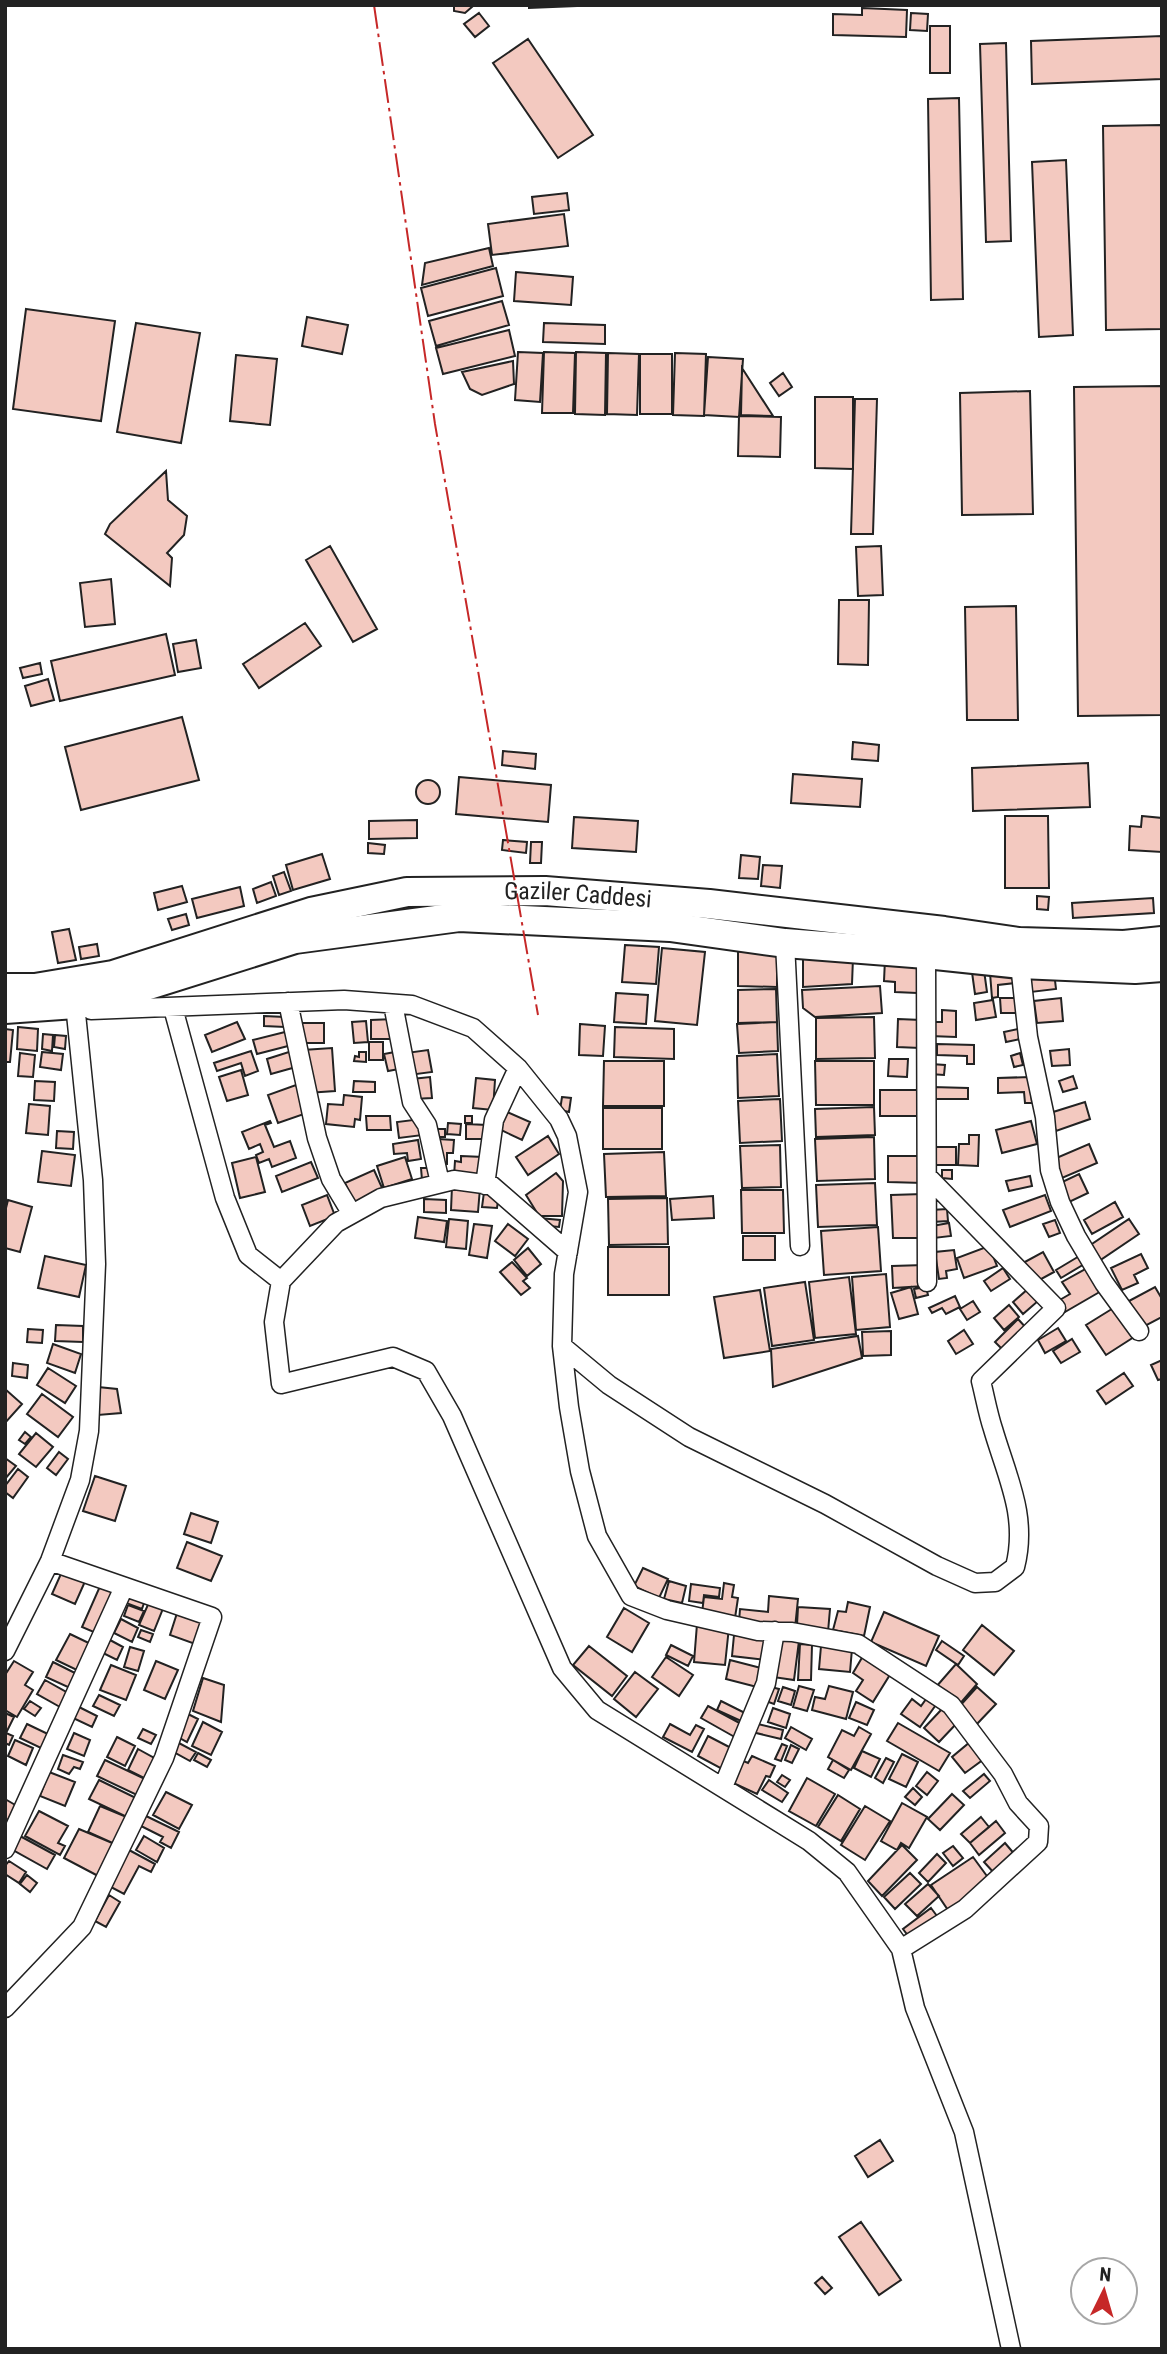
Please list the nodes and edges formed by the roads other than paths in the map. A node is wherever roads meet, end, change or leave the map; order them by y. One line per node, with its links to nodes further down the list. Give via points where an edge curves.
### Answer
1 (1162, 941): 6 (main road, Gaziler Caddesi, via 1124,945 1019,942 723,906 545,891 407,892 311,912 113,975 35,988)
2 (785, 943): 3 (main road, Gaziler Caddesi); 9 (main road, Gaziler Caddesi, via 670,928 459,917 295,939); 17 (street)
3 (926, 954): 4 (main road, Gaziler Caddesi); 13 (street)
4 (1020, 964): 5 (main road, Gaziler Caddesi, via 1135,970); 21 (street, via 1050,1170 1060,1202 1104,1283)
5 (1162, 967)
6 (5, 988)
7 (288, 1002): 8 (street); 10 (street); 16 (street, via 317,1138 331,1179)
8 (393, 1004): 12 (street, via 412,1004 473,1028); 14 (street, via 412,1102 427,1125)
9 (76, 1007): 10 (street); 11 (main road, Gaziler Caddesi); 23 (street, via 93,1180 96,1264 89,1431 80,1480)
10 (173, 1007): 19 (street, via 226,1198 248,1255)
11 (5, 1009)
12 (519, 1068): 15 (street, via 494,1120); 18 (street, via 567,1136 578,1192)
13 (927, 1176): 20 (street); 22 (street, via 1056,1308 981,1381 1018,1513 1020,1548 1015,1567 995,1582 975,1583 937,1566 689,1437 610,1385)
14 (440, 1183): 15 (street, via 454,1180); 16 (street, via 381,1198)
15 (485, 1185): 18 (street, via 491,1185)
16 (352, 1214): 19 (street, via 336,1223)
17 (800, 1246)
18 (568, 1252): 22 (street)
19 (281, 1281): 27 (street, via 274,1322 281,1384 393,1357 426,1371 452,1416 562,1668 597,1710)
20 (928, 1282)
21 (1139, 1331)
22 (562, 1346): 25 (street, via 580,1471 597,1536 631,1596 667,1610)
23 (50, 1561): 24 (street); 26 (street)
24 (124, 1587): 28 (street); 30 (street, via 212,1617 164,1758 82,1927)
25 (775, 1632): 27 (street, via 766,1683); 29 (street, via 858,1644 951,1705 1039,1826 1038,1842 965,1909)
26 (5, 1651)
27 (723, 1787): 29 (street, via 809,1841 847,1872)
28 (5, 1849)
29 (901, 1949): 31 (street, via 915,2008 964,2132)
30 (5, 2008)
31 (1011, 2349)

